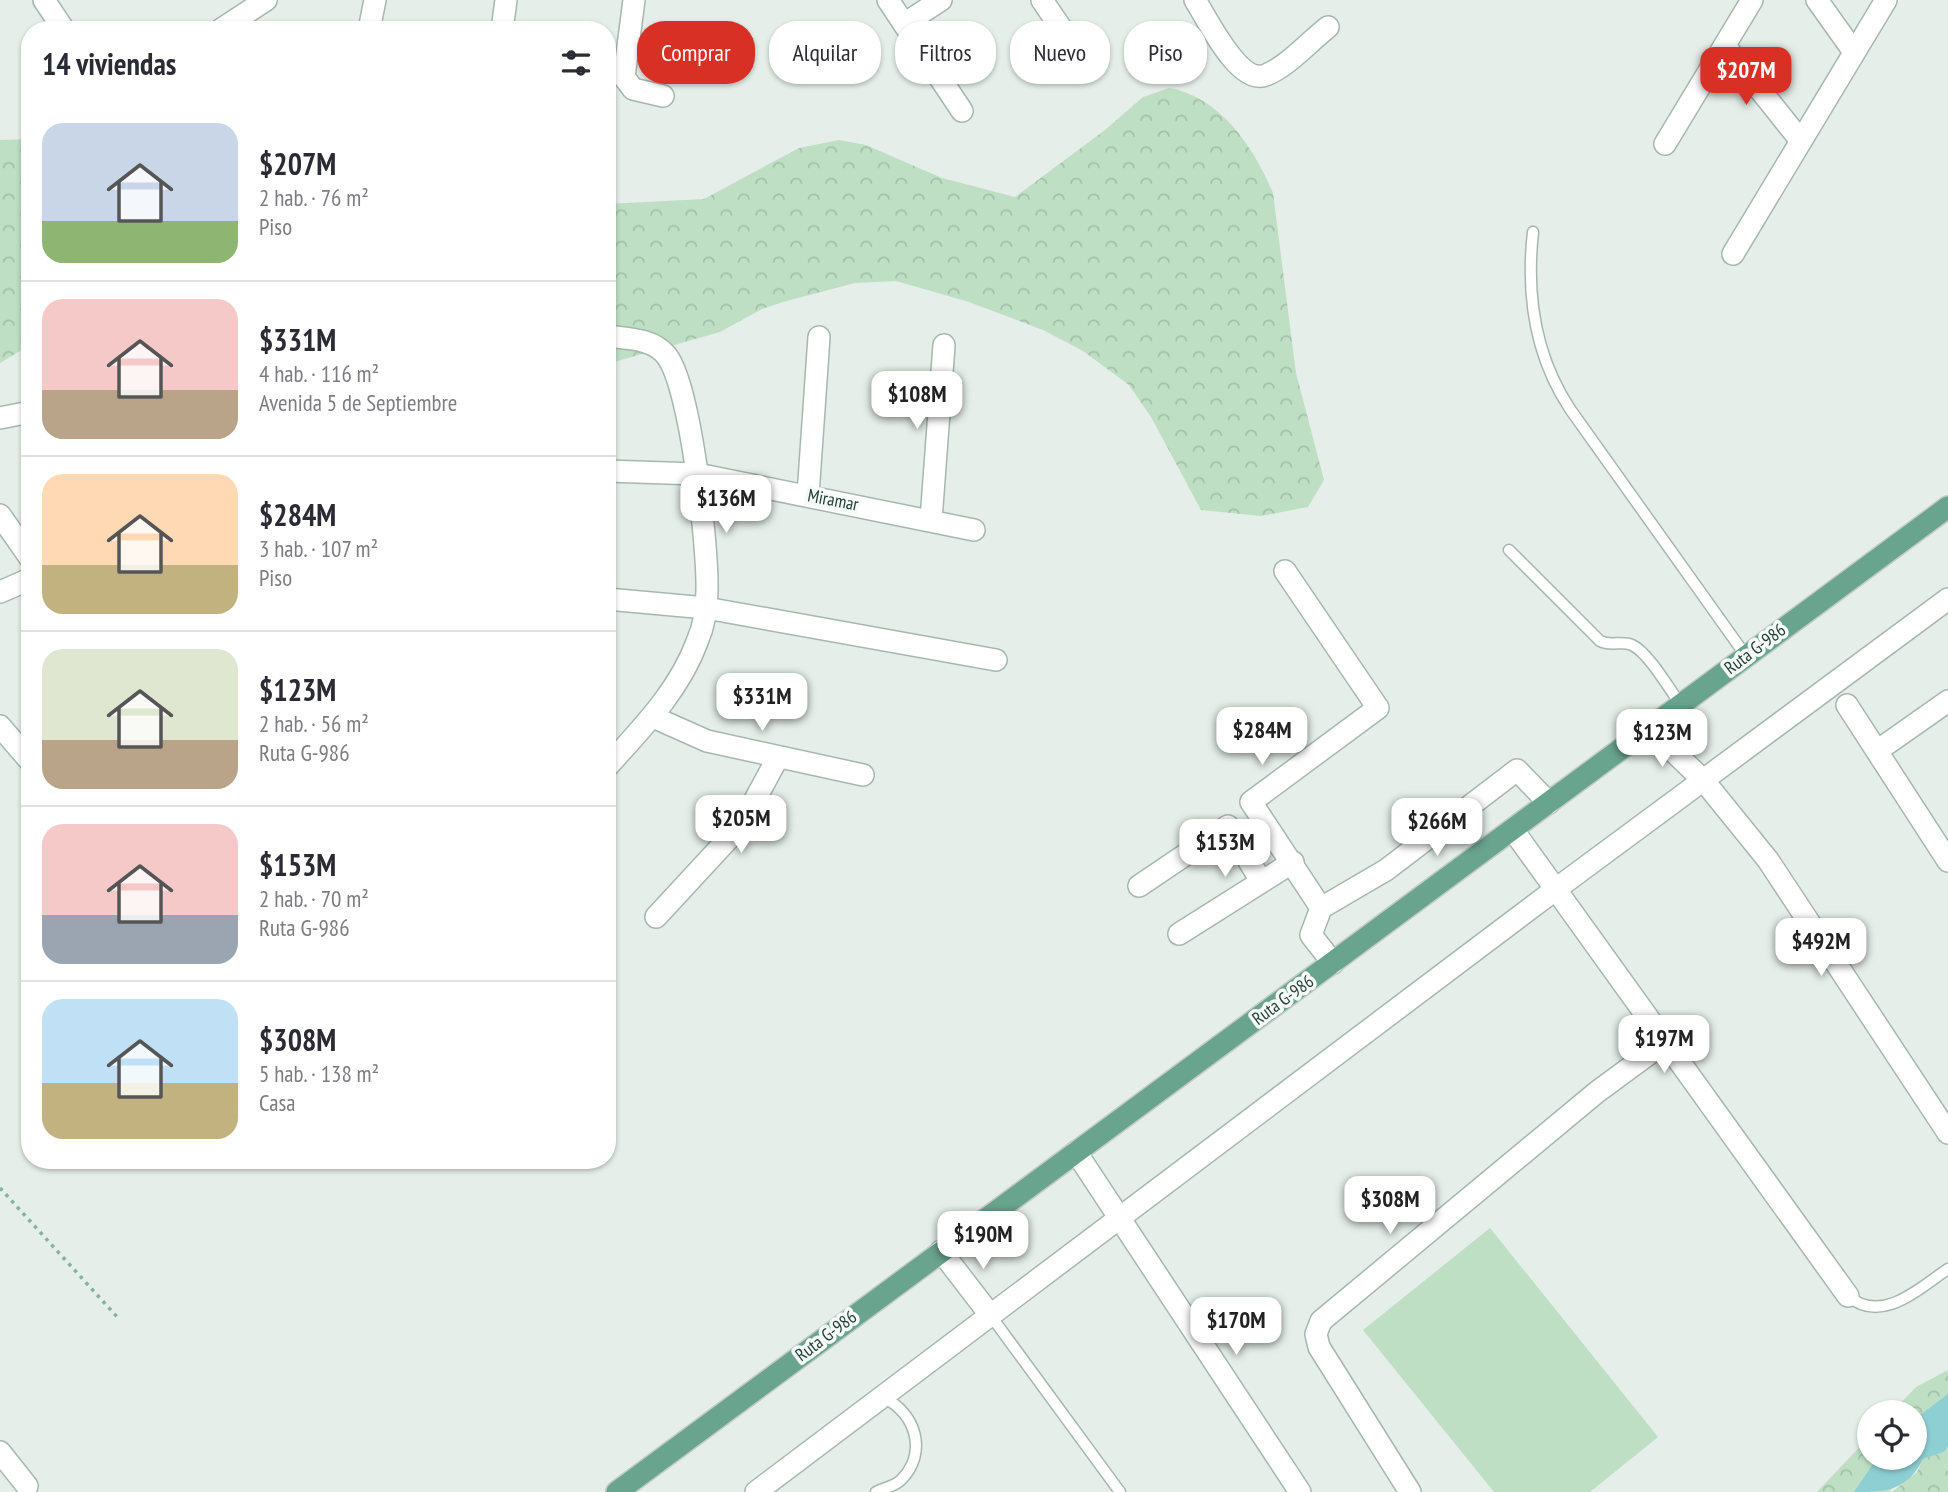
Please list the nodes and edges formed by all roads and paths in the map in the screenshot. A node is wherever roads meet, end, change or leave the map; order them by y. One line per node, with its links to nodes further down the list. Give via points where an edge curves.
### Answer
1 (44, 0): 13 (street)
2 (266, 0): 14 (street)
3 (376, 0): 15 (street)
4 (506, 0): 16 (street)
5 (634, 0): 24 (street, via 624,77 633,89)
6 (888, 0): 17 (street)
7 (941, 0): 18 (street)
8 (1042, 0): 19 (street)
9 (1195, 0): 20 (street, via 1237,65 1255,77 1268,74)
10 (1752, 0): 21 (street)
11 (1816, 0): 22 (street)
12 (1885, 0): 22 (street)
13 (58, 21)
14 (234, 21)
15 (371, 21)
16 (503, 21)
17 (902, 21)
18 (909, 21)
19 (1056, 21)
20 (1328, 27)
21 (1725, 46): 26 (street); 27 (street)
22 (1854, 52): 26 (street)
23 (944, 84): 25 (street)
24 (663, 96)
25 (962, 111)
26 (1801, 141): 29 (street)
27 (1665, 144)
28 (1533, 232): 50 (lane, via 1532,302 1541,350 1558,392)
29 (1733, 254)
30 (616, 337): 36 (street, via 645,342 667,356 681,395)
31 (819, 337): 37 (street)
32 (944, 345): 40 (street)
33 (21, 414): 34 (street)
34 (0, 418)
35 (616, 471): 36 (street, Miramar)
36 (697, 474): 37 (street, Miramar); 49 (street, via 706,545)
37 (808, 495): 40 (street, Miramar)
38 (1948, 507): 50 (main road, Ruta G-986)
39 (0, 515): 42 (street)
40 (931, 520): 41 (street, Miramar)
41 (974, 530)
42 (21, 545)
43 (1509, 550): 53 (lane, via 1601,641 1640,649)
44 (1285, 571): 67 (street, via 1378,708 1251,802)
45 (21, 583): 46 (street)
46 (0, 592)
47 (616, 600): 49 (street)
48 (1948, 600): 63 (street)
49 (706, 608): 51 (street); 55 (street, via 691,658)
50 (1746, 656): 53 (main road, Ruta G-986)
51 (996, 660)
52 (1948, 701): 59 (street)
53 (1681, 705): 57 (main road, Ruta G-986)
54 (1847, 705): 59 (street)
55 (653, 716): 60 (street); 61 (street, via 707,741)
56 (0, 726): 58 (street)
57 (1649, 728): 63 (street); 64 (main road, Ruta G-986)
58 (21, 750)
59 (1877, 751): 66 (street)
60 (616, 757)
61 (777, 759): 62 (street); 72 (street, via 742,824)
62 (863, 775)
63 (1704, 781): 70 (street); 76 (street, via 1769,860)
64 (1549, 803): 65 (main road, Ruta G-986); 71 (street, via 1517,770 1386,870)
65 (1513, 830): 70 (street); 74 (main road, Ruta G-986)
66 (1945, 851)
67 (1293, 862): 68 (street); 71 (street)
68 (1261, 881): 69 (street, via 1228,826); 73 (street)
69 (1139, 886)
70 (1556, 889): 75 (street); 79 (street)
71 (1321, 908): 74 (street, via 1311,935)
72 (656, 917)
73 (1179, 934)
74 (1333, 963): 77 (main road, Ruta G-986)
75 (1665, 1042): 82 (street); 93 (street, via 1597,1092 1321,1321 1316,1334 1319,1347)
76 (1948, 1133)
77 (1076, 1152): 79 (street); 80 (main road, Ruta G-986)
78 (0, 1188): 84 (path)
79 (1120, 1219): 83 (street); 92 (street)
80 (941, 1251): 83 (street); 88 (main road, Ruta G-986)
81 (1948, 1269): 82 (lane, via 1889,1306 1863,1306)
82 (1848, 1296)
83 (991, 1316): 85 (street); 91 (lane)
84 (119, 1319)
85 (884, 1398): 89 (street); 90 (lane, via 908,1416 916,1445 912,1464 901,1480)
86 (0, 1451): 87 (street)
87 (27, 1486)
88 (617, 1492)
89 (756, 1492)
90 (876, 1492)
91 (1120, 1492)
92 (1300, 1492)
93 (1410, 1492)

